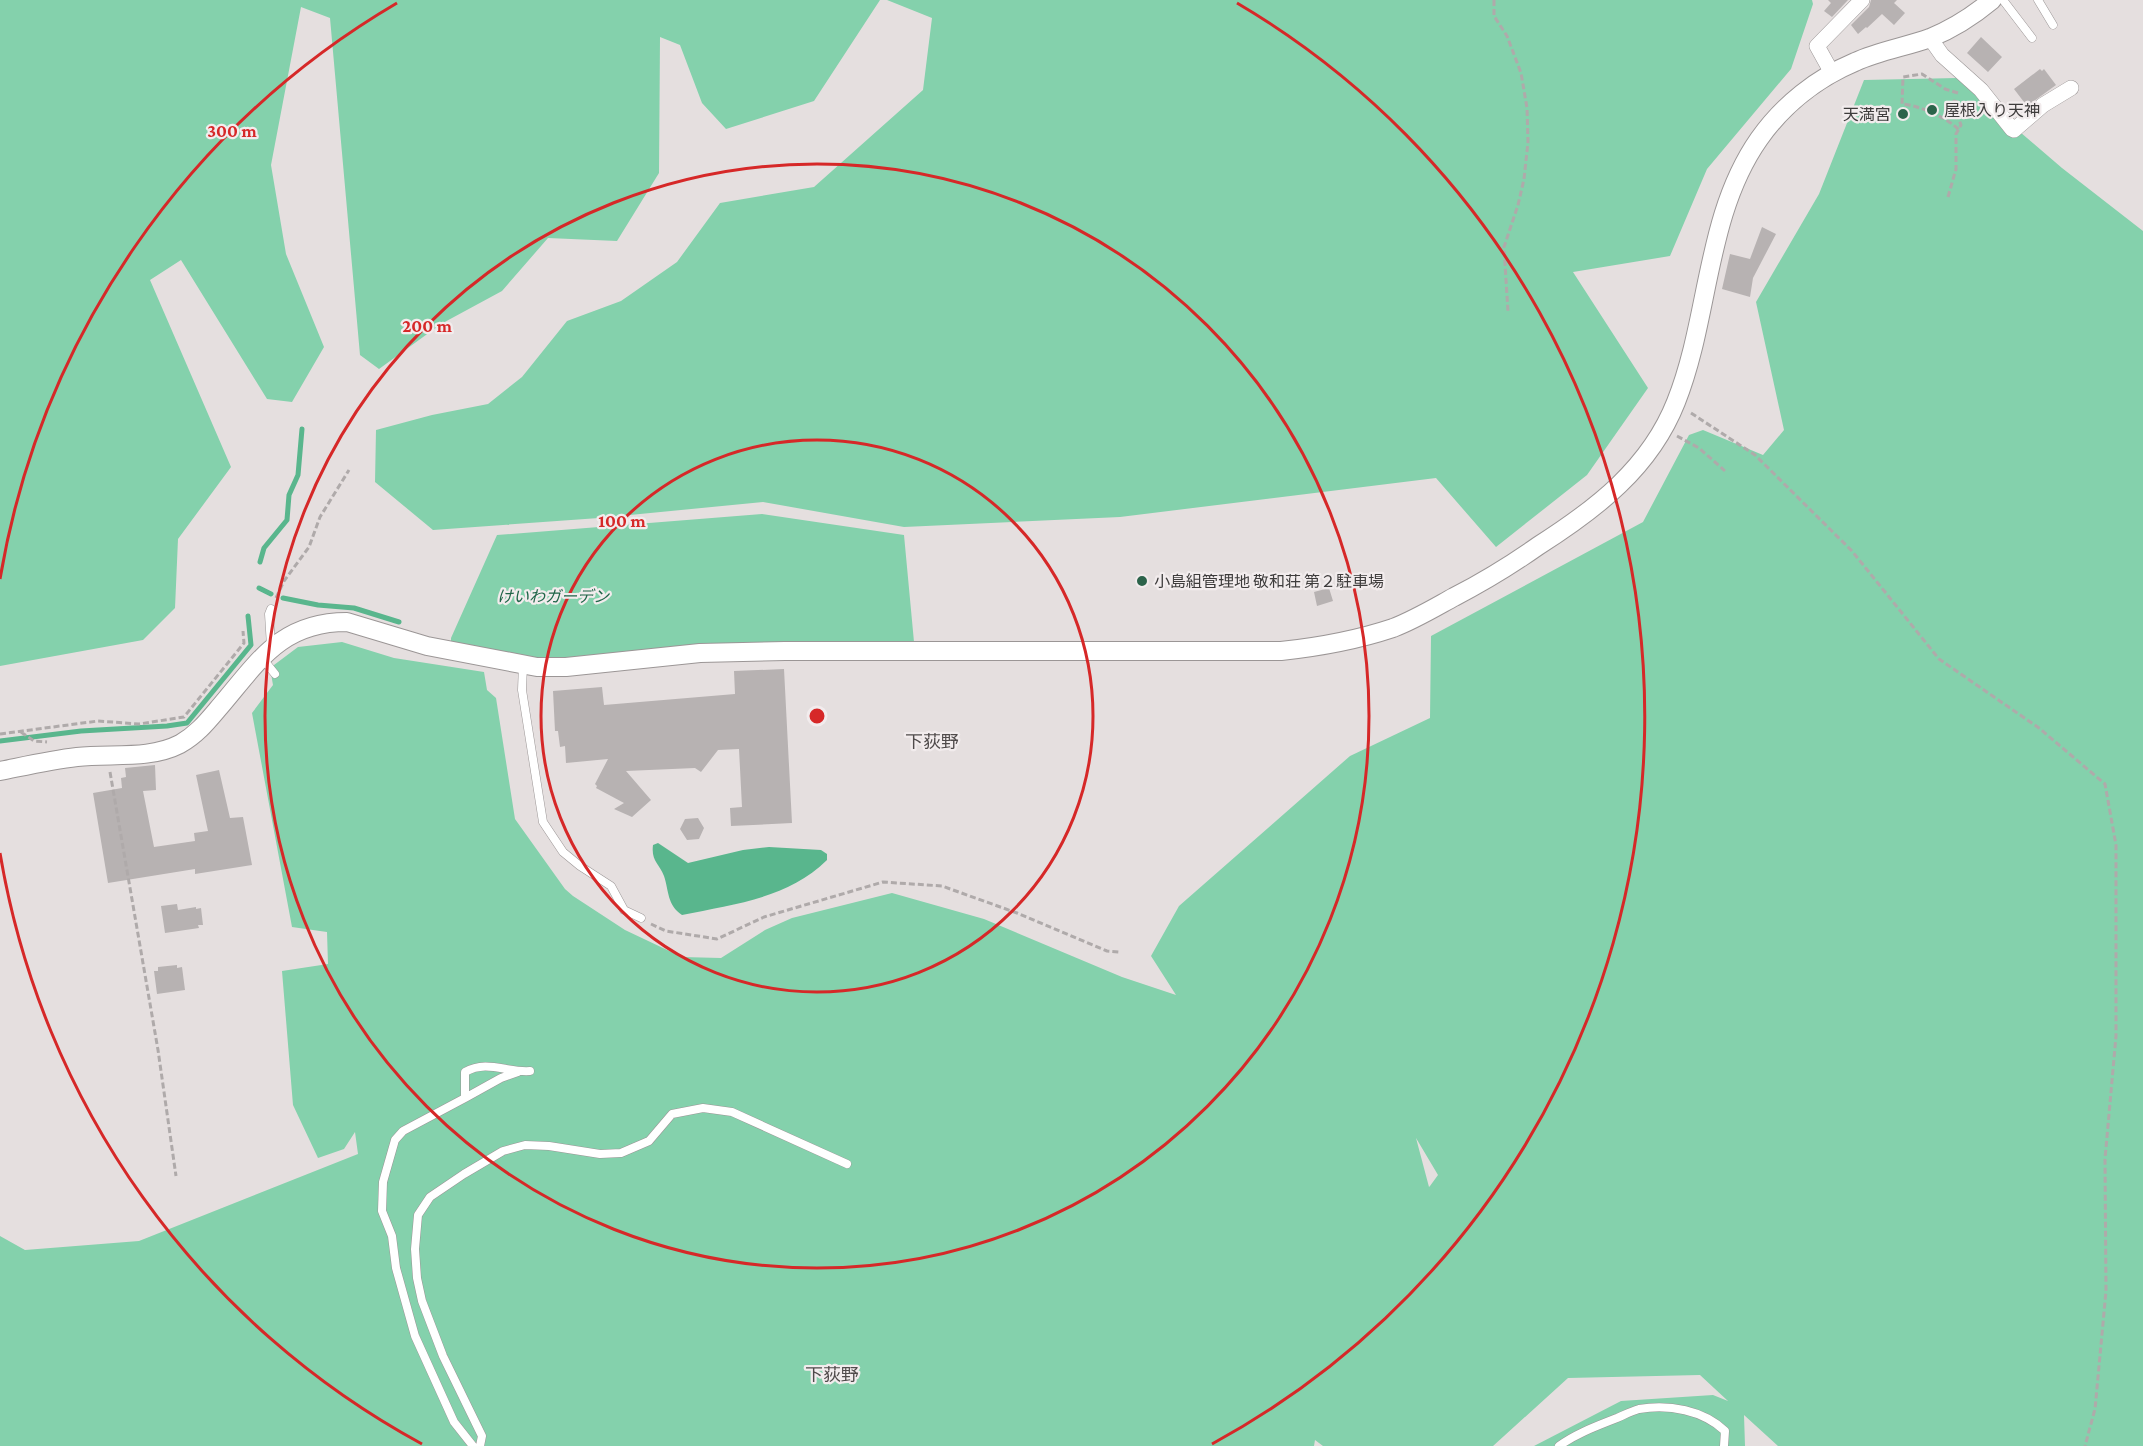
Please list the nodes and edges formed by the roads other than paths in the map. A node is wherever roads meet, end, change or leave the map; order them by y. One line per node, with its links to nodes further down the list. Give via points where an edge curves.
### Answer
1 (1862, 0): 8 (street, via 1817,46)
2 (1992, 0): 6 (street)
3 (2003, 0): 7 (lane)
4 (2038, 0): 5 (lane)
5 (2053, 25)
6 (1930, 38): 8 (street); 9 (street, via 2014,129)
7 (2032, 38)
8 (1832, 73): 12 (street, via 1790,104 1747,159 1724,214 1676,402 1663,428 1631,472 1612,493 1569,526 1481,584 1395,627 1337,643 1281,651 711,652 566,667)
9 (2071, 88)
10 (271, 609): 11 (lane)
11 (267, 653): 12 (street, via 282,639 302,630 347,622 427,646); 13 (lane); 14 (street, via 200,730 178,745 154,753 77,757)
12 (523, 665): 15 (lane, via 522,690 543,822 563,852 611,886 624,910)
13 (275, 674)
14 (0, 771)
15 (641, 918)
16 (530, 1071): 17 (lane)
17 (520, 1072): 18 (lane); 18 (lane, via 494,1066 472,1068 465,1072)
18 (465, 1098): 20 (lane, via 402,1131 395,1140 383,1182 382,1211 392,1236 396,1268 416,1336 454,1422)
19 (847, 1164): 21 (lane, via 732,1112 702,1108 672,1114 648,1141 621,1153 525,1145 503,1151 430,1197 418,1215 417,1278 439,1347 482,1436)
20 (473, 1446)
21 (480, 1446)
22 (1559, 1446): 23 (lane, via 1638,1409 1701,1414 1725,1431)
23 (1724, 1446)

